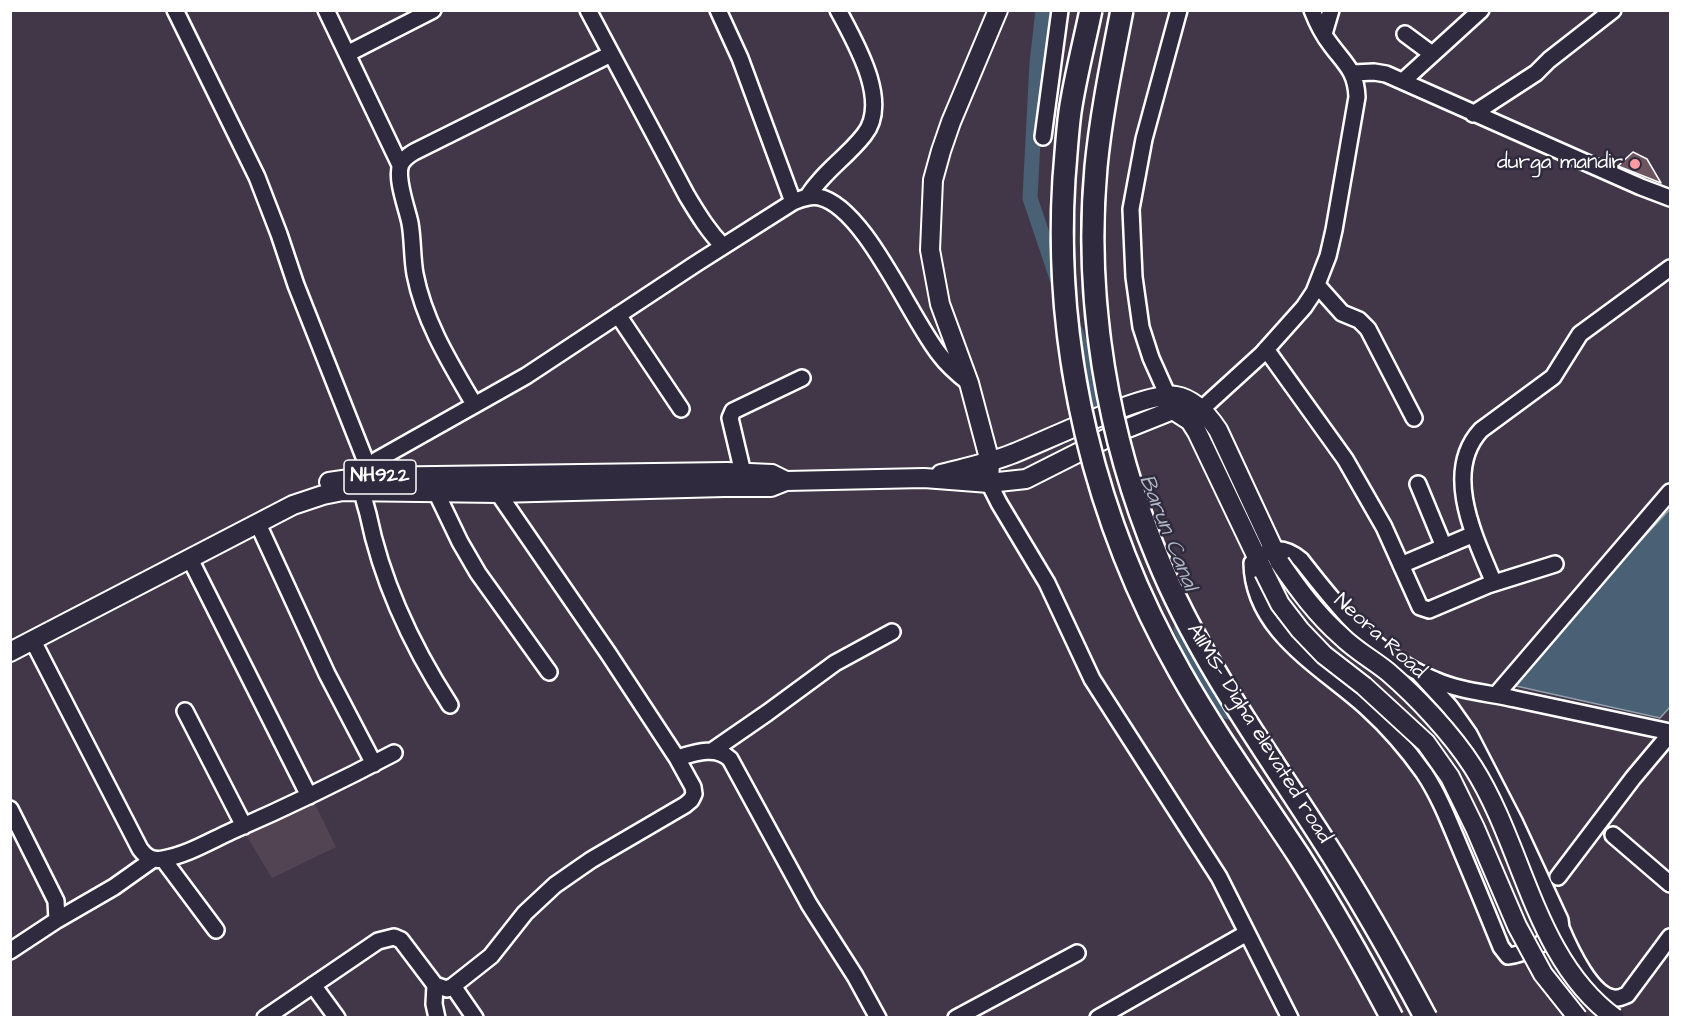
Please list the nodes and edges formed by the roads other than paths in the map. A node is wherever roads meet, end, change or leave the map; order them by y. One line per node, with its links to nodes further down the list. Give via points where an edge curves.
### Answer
1 (175, 10): 43 (street, via 256,177)
2 (326, 10): 18 (street)
3 (433, 10): 18 (street)
4 (588, 10): 19 (street)
5 (718, 10): 28 (street, via 740,58)
6 (838, 10): 26 (street, via 868,74 874,117 865,135)
7 (998, 10): 35 (main road, via 948,131 933,180 930,210 934,279)
8 (1060, 10): 24 (street)
9 (1091, 10): 101 (highway, AIIMS- Digha elevated road, bridge, via 1070,114 1061,226 1067,336 1094,468 1132,573 1180,673 1328,903)
10 (1122, 10): 102 (highway, AIIMS- Digha elevated road, bridge, via 1102,118 1093,225 1099,332 1123,457 1158,561 1207,657 1353,887)
11 (1179, 10): 36 (street, via 1144,140 1131,209 1141,327)
12 (1312, 10): 16 (street)
13 (1331, 10): 16 (street)
14 (1481, 10): 20 (street)
15 (1613, 10): 23 (street, via 1536,73)
16 (1323, 34): 21 (street)
17 (1405, 34): 20 (street)
18 (347, 54): 25 (street)
19 (611, 54): 25 (street, via 414,152); 29 (street, via 700,218)
20 (1432, 54): 22 (street)
21 (1353, 73): 22 (street, via 1374,72); 31 (street, via 1357,96 1338,210)
22 (1403, 81): 23 (street)
23 (1473, 114): 27 (street)
24 (1043, 137)
25 (400, 165): 37 (street, via 422,302 442,348)
26 (808, 196): 28 (street); 35 (street, via 830,201 855,223 939,354)
27 (1671, 198)
28 (793, 202): 29 (street)
29 (723, 246): 32 (street)
30 (1671, 268): 52 (street, via 1580,334 1553,377 1474,438 1465,460 1464,476)
31 (1317, 285): 33 (street, via 1304,307); 40 (street, via 1342,313 1368,329)
32 (618, 315): 37 (street, via 526,376); 38 (street)
33 (1266, 349): 39 (street); 58 (street, via 1345,459)
34 (802, 378): 42 (street, via 733,411 730,418)
35 (969, 383): 41 (main road)
36 (1168, 396): 39 (main road, Neora Road, via 1176,396); 41 (main road, Neora Road, bridge, via 1141,400)
37 (474, 404): 43 (street, via 377,460)
38 (681, 409)
39 (1195, 415): 46 (main road, bridge, via 1173,410 1123,430 1026,479); 54 (main road, Neora Road, via 1218,430); 57 (main road, via 1197,432)
40 (1413, 418)
41 (990, 462): 44 (main road, Neora Road); 46 (main road)
42 (743, 473): 43 (main road, NH922); 45 (main road, NH922, via 772,474)
43 (365, 478): 48 (main road); 51 (main road, via 343,491 309,499); 61 (main road, NH922, via 321,483 290,494); 67 (street, via 377,550 401,617)
44 (924, 478): 45 (main road); 46 (main road)
45 (786, 481): 50 (main road, via 771,487)
46 (989, 483): 84 (street, via 1047,583 1092,679 1219,877)
47 (1418, 484): 53 (street)
48 (436, 492): 50 (main road); 64 (street, via 478,573)
49 (1671, 492): 66 (street)
50 (498, 493): 72 (street)
51 (258, 524): 55 (main road); 73 (street, via 327,674)
52 (1474, 534): 53 (street); 59 (street)
53 (1444, 547): 58 (street)
54 (1277, 556): 57 (street); 65 (street, via 1284,549 1301,560 1348,619 1382,649); 91 (main road, Neora Road, bridge, via 1316,612 1341,637 1389,673 1449,732 1474,767 1539,913 1566,964)
55 (190, 559): 62 (main road); 74 (street)
56 (1555, 564): 59 (street)
57 (1260, 565): 82 (street, via 1252,563 1252,579 1272,623 1289,643 1367,708 1425,774 1445,810 1501,948 1508,956 1517,956 1557,935); 92 (main road, bridge, via 1280,604 1300,630 1426,743 1450,777 1517,926 1543,974)
58 (1401, 565): 59 (street, via 1424,610)
59 (1494, 583)
60 (892, 632): 70 (street, via 835,663)
61 (10, 639)
62 (33, 641): 63 (main road); 78 (street, via 140,849 145,856)
63 (10, 652)
64 (549, 672)
65 (1418, 672): 66 (street, via 1454,687); 82 (street, via 1469,734 1514,821)
66 (1496, 695): 69 (street)
67 (450, 705)
68 (185, 711): 76 (street)
69 (1671, 733): 79 (street)
70 (712, 751): 72 (street); 97 (street, via 724,753 730,759 809,904)
71 (394, 753): 73 (street)
72 (677, 758): 90 (street, via 693,787 691,800 555,885 525,913 483,964)
73 (374, 764): 74 (street)
74 (309, 796): 76 (street)
75 (10, 809): 81 (street, via 56,901)
76 (244, 826): 78 (street)
77 (1613, 835): 80 (street)
78 (158, 860): 81 (street); 83 (street)
79 (1558, 877)
80 (1671, 884)
81 (57, 920): 86 (street)
82 (1561, 928): 85 (street, via 1587,977 1599,991 1618,998 1627,995)
83 (216, 930)
84 (1247, 933): 99 (street); 100 (street)
85 (1671, 937)
86 (13, 944)
87 (1077, 953): 98 (street)
88 (313, 985): 89 (street, via 378,941 394,937 408,948); 93 (street); 94 (street)
89 (435, 985): 90 (street, via 447,989); 95 (street)
90 (453, 986): 96 (street)
91 (1584, 987): 92 (main road); 103 (main road, Neora Road, bridge)
92 (1573, 1011)
93 (265, 1017)
94 (337, 1017)
95 (437, 1017)
96 (475, 1017)
97 (878, 1017)
98 (956, 1017)
99 (1098, 1017)
100 (1290, 1017)
101 (1392, 1017)
102 (1426, 1017)
103 (1615, 1017)

